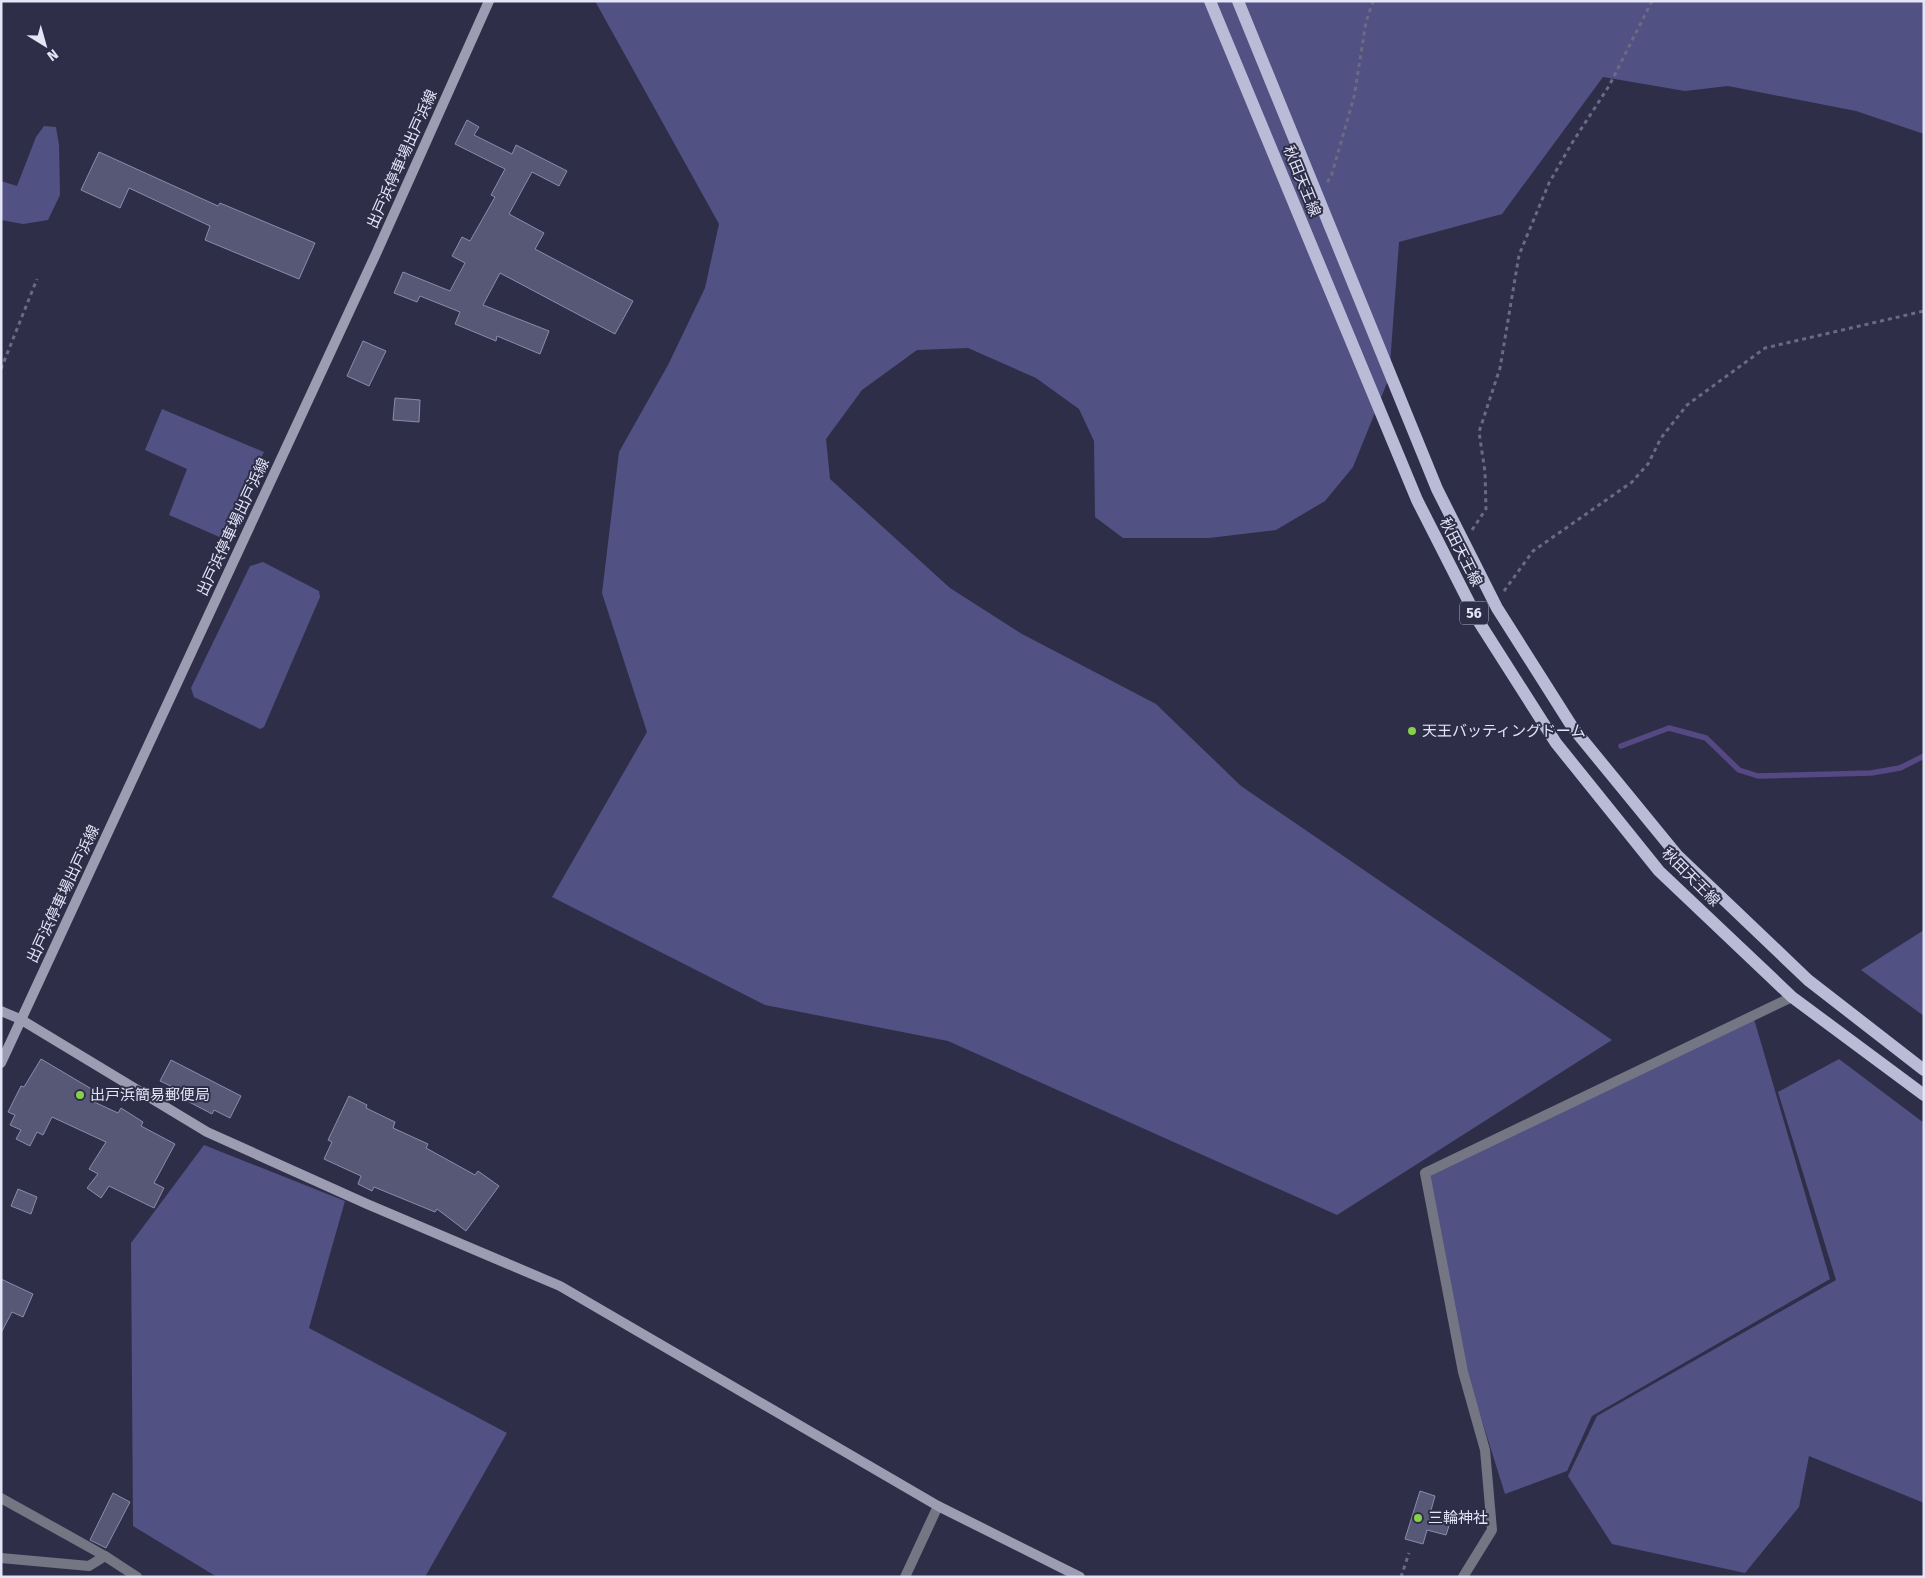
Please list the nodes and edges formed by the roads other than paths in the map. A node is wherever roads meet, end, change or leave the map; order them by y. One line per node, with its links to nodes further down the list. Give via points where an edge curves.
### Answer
1 (489, 1): 6 (street, 出戸浜停車場出戸浜線, via 371,265)
2 (1210, 1): 4 (main road, 秋田天王線 / 56, via 1417,500 1479,622 1556,743 1659,871)
3 (1238, 1): 8 (main road, 秋田天王線 / 56, via 1437,489 1495,604 1573,728 1677,855 1808,980)
4 (1792, 997): 9 (main road, 秋田天王線 / 56); 17 (street, via 1425,1173 1463,1372 1486,1450 1492,1530)
5 (1, 1011): 6 (street)
6 (20, 1019): 7 (street, 出戸浜停車場出戸浜線); 11 (street, via 208,1132 560,1286)
7 (1, 1062)
8 (1924, 1070)
9 (1924, 1095)
10 (1, 1498): 12 (street)
11 (938, 1506): 15 (street); 16 (street)
12 (105, 1556): 13 (street, via 89,1566); 14 (street)
13 (1, 1558)
14 (137, 1577)
15 (905, 1577)
16 (1080, 1577)
17 (1463, 1577)

